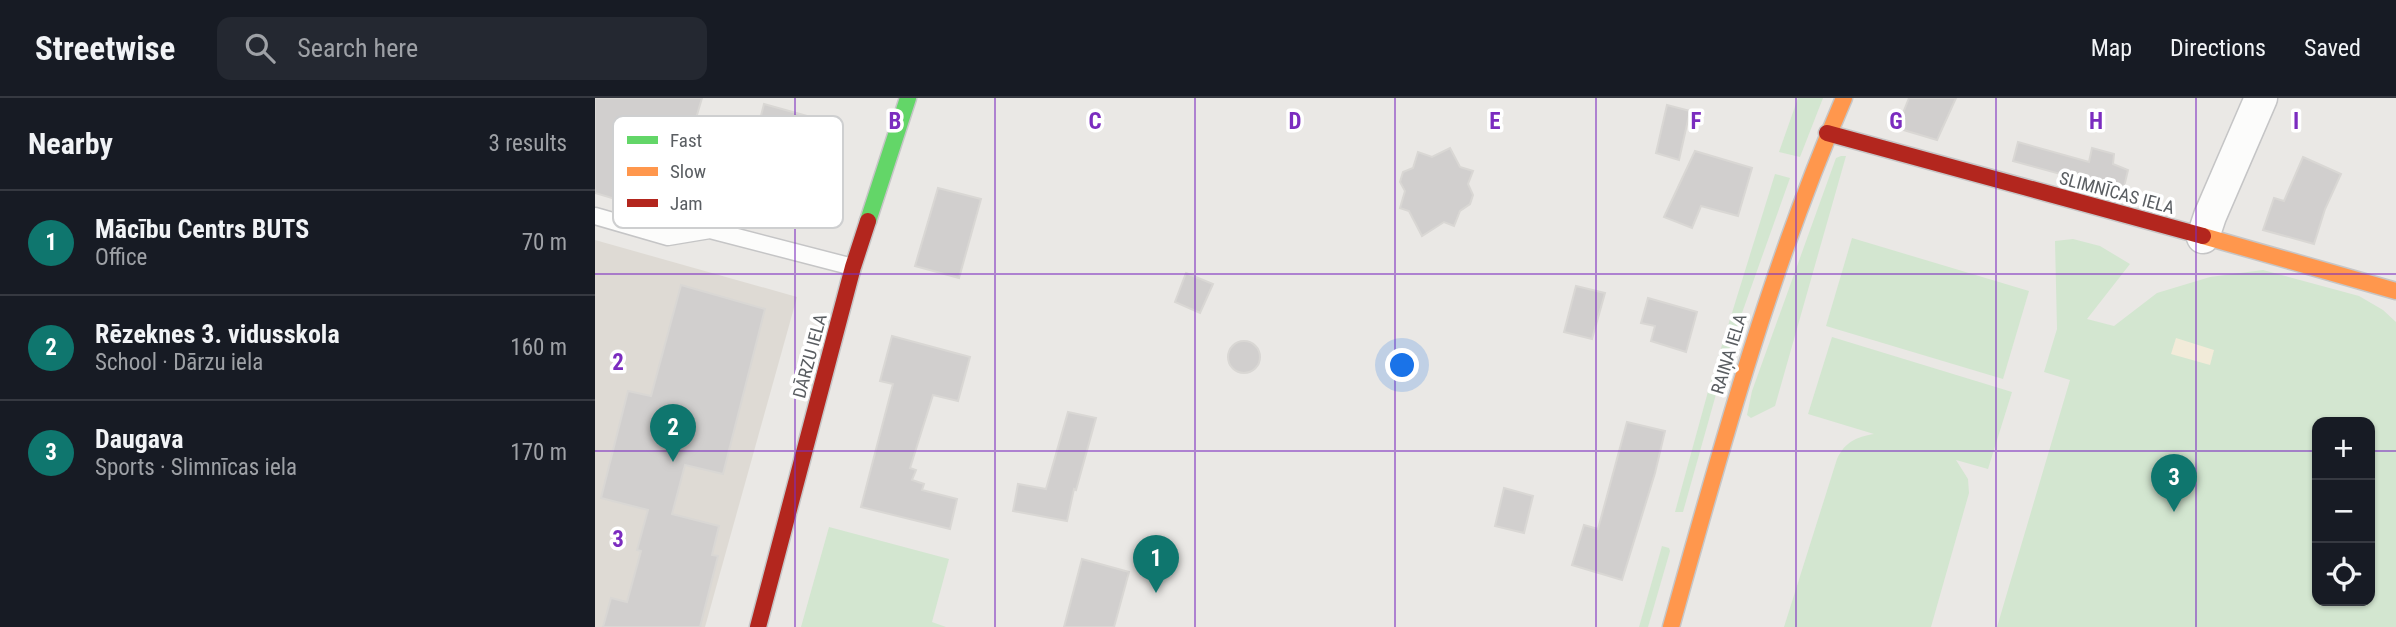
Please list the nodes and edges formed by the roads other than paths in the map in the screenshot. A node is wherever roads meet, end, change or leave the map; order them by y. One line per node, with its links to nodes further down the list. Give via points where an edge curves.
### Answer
1 (908, 98): 9 (street, DĀRZU IELA)
2 (1844, 98): 4 (street, RAIŅA IELA)
3 (2260, 98): 8 (street)
4 (1828, 133): 8 (street, SLIMNĪCAS IELA); 12 (street, RAIŅA IELA, via 1773,276)
5 (595, 216): 6 (lane)
6 (613, 221)
7 (637, 228): 9 (lane, via 668,237 710,230)
8 (2203, 237): 10 (street, SLIMNĪCAS IELA)
9 (853, 267): 11 (street, DĀRZU IELA)
10 (2396, 291)
11 (758, 627)
12 (1671, 627)

